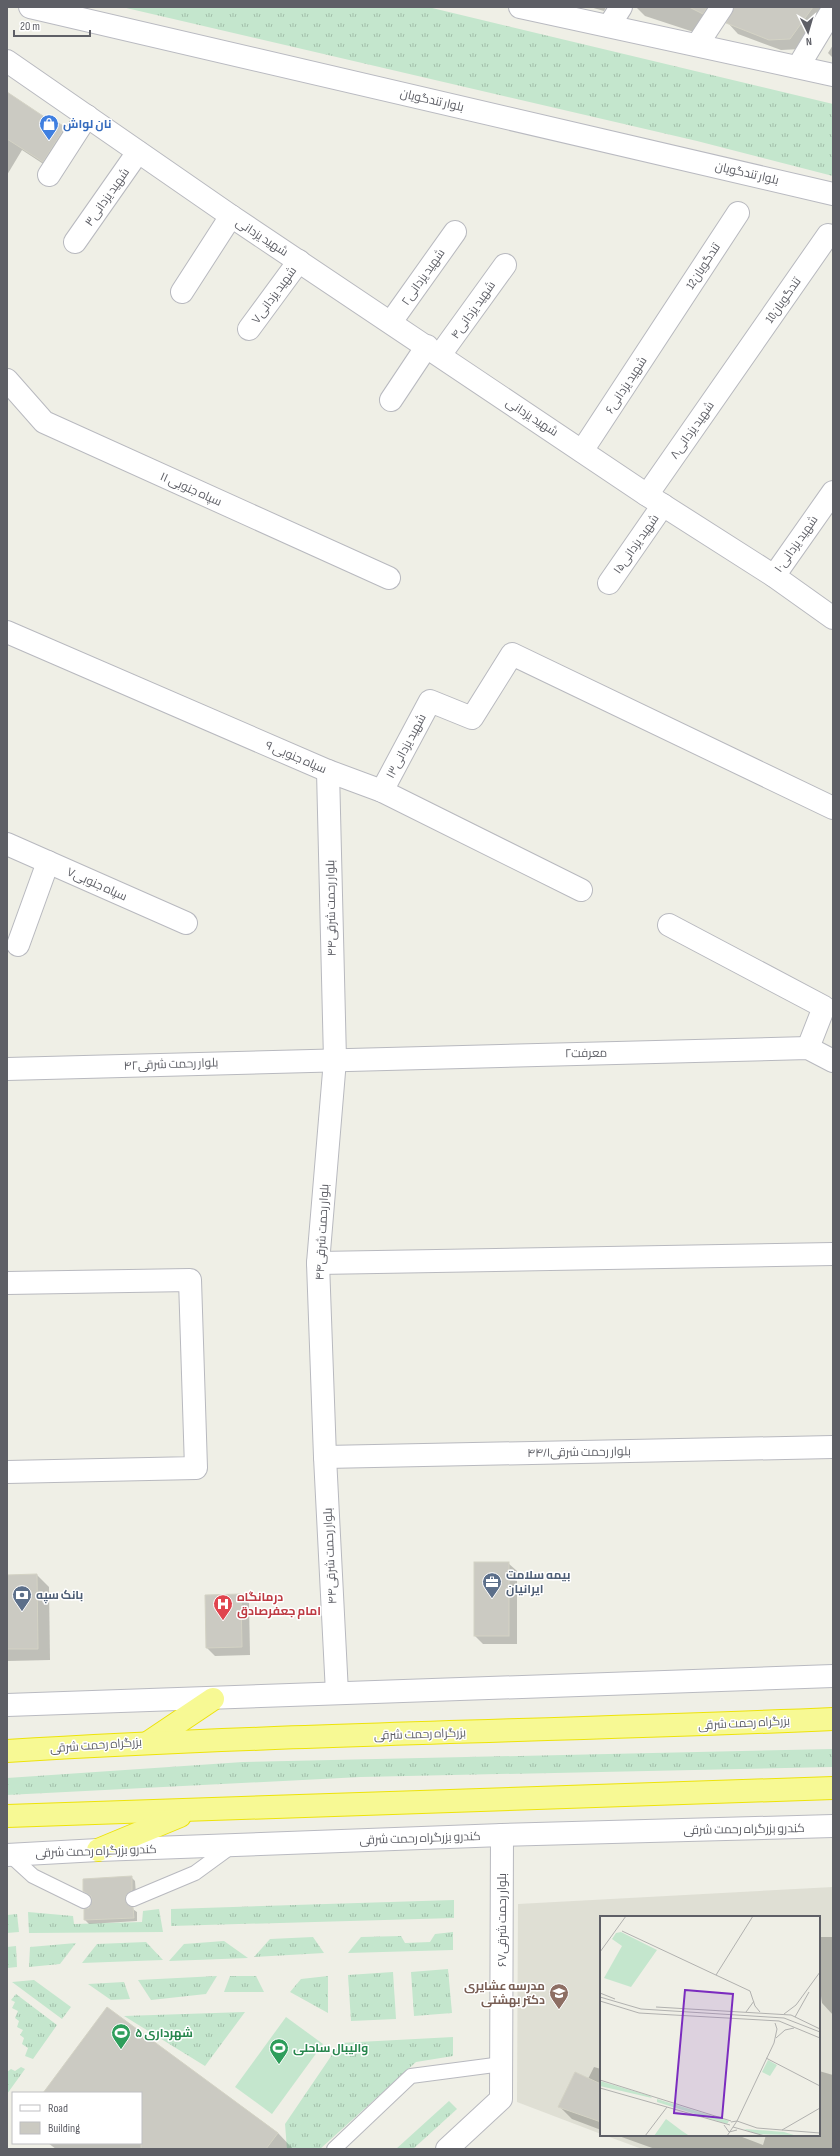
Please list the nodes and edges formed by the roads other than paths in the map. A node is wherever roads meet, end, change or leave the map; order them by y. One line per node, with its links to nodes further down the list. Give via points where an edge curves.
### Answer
1 (30, 7): 14 (street, بلوار تندگویان)
2 (520, 7): 6 (street)
3 (621, 7): 6 (street)
4 (722, 7): 7 (street)
5 (833, 9): 9 (street)
6 (608, 26): 7 (street)
7 (698, 45): 9 (street)
8 (7, 61): 11 (street, شهید یزدانی)
9 (798, 67): 10 (street)
10 (833, 75)
11 (87, 116): 12 (street, شهید یزدانی); 13 (street)
12 (138, 152): 16 (street, شهید یزدانی); 19 (street, شهید یزدانی۳)
13 (49, 175)
14 (833, 194)
15 (738, 214): 23 (street, 12تندگویان)
16 (231, 216): 20 (street, شهید یزدانی); 22 (street, شهید یزدانی)
17 (455, 232): 24 (street, شهید یزدانی۲)
18 (828, 235): 27 (street, 10تندگویان)
19 (75, 242)
20 (299, 261): 24 (street, شهید یزدانی); 25 (street, شهید یزدانی۷)
21 (505, 265): 26 (street, شهید یزدانی۴)
22 (182, 292)
23 (669, 318): 30 (street, شهید یزدانی۶)
24 (391, 322): 26 (street, شهید یزدانی)
25 (249, 329)
26 (434, 351): 29 (street, شهید یزدانی۴); 30 (street, شهید یزدانی)
27 (737, 365): 32 (street, شهید یزدانی۸)
28 (10, 388): 34 (street, ۱۱ سپاه جنوبی, via 44,422)
29 (391, 400)
30 (582, 451): 32 (street, شهید یزدانی)
31 (833, 492): 33 (street, شهید یزدانی۱۰)
32 (655, 500): 33 (street, شهید یزدانی); 35 (street, شهید یزدانی۱۵)
33 (774, 576): 36 (street, شهید یزدانی)
34 (389, 578)
35 (609, 583)
36 (833, 618)
37 (7, 632): 38 (street, ۹ سپاه جنوبی)
38 (328, 771): 39 (street, ۹ سپاه جنوبی); 48 (street, ۴۴بلوار رحمت شرقی)
39 (382, 791): 40 (street, شهید یزدانی۱۳, via 430,701 472,718 512,654); 43 (street, ۹ سپاه جنوبی)
40 (833, 808)
41 (7, 844): 42 (street, سپاه جنوبی۷)
42 (48, 862): 44 (street, سپاه جنوبی۷); 46 (street)
43 (581, 890)
44 (186, 923)
45 (669, 925): 47 (street, via 824,1007)
46 (18, 945)
47 (808, 1048): 48 (street, معرفت۲); 49 (street, معرفت۲)
48 (334, 1060): 50 (street, بلوار رحمت شرقی۴۲); 52 (street, ۴۴بلوار رحمت شرقی)
49 (833, 1061)
50 (7, 1069)
51 (833, 1254): 52 (street)
52 (318, 1263): 55 (street, ۴۴بلوار رحمت شرقی)
53 (7, 1283): 56 (street, via 190,1280 196,1468)
54 (833, 1447): 55 (street, بلوار رحمت شرقی۴۴/۱)
55 (325, 1457): 58 (street, ۴۴بلوار رحمت شرقی)
56 (7, 1472)
57 (833, 1676): 58 (street)
58 (337, 1693): 59 (street)
59 (213, 1699): 60 (street); 62 (highway)
60 (7, 1706)
61 (833, 1719): 62 (highway, بزرگراه رحمت شرقی, via 663,1727)
62 (149, 1742): 63 (highway, بزرگراه رحمت شرقی)
63 (7, 1751)
64 (833, 1788): 65 (highway)
65 (194, 1810): 66 (highway); 70 (highway)
66 (7, 1816)
67 (833, 1826): 68 (street, کندرو بزرگراه رحمت شرقی)
68 (502, 1835): 69 (street, کندرو بزرگراه رحمت شرقی); 74 (street, بلوار رحمت شرقی۶۷)
69 (232, 1846): 70 (street, کندرو بزرگراه رحمت شرقی); 72 (lane, via 195,1872)
70 (98, 1850): 71 (street, کندرو بزرگراه رحمت شرقی)
71 (9, 1855): 73 (lane, via 34,1876)
72 (133, 1899)
73 (84, 1901)
74 (502, 2064): 75 (lane, via 411,2076); 76 (street, بلوار رحمت شرقی۶۷, via 501,2099)
75 (334, 2149)
76 (447, 2149)

